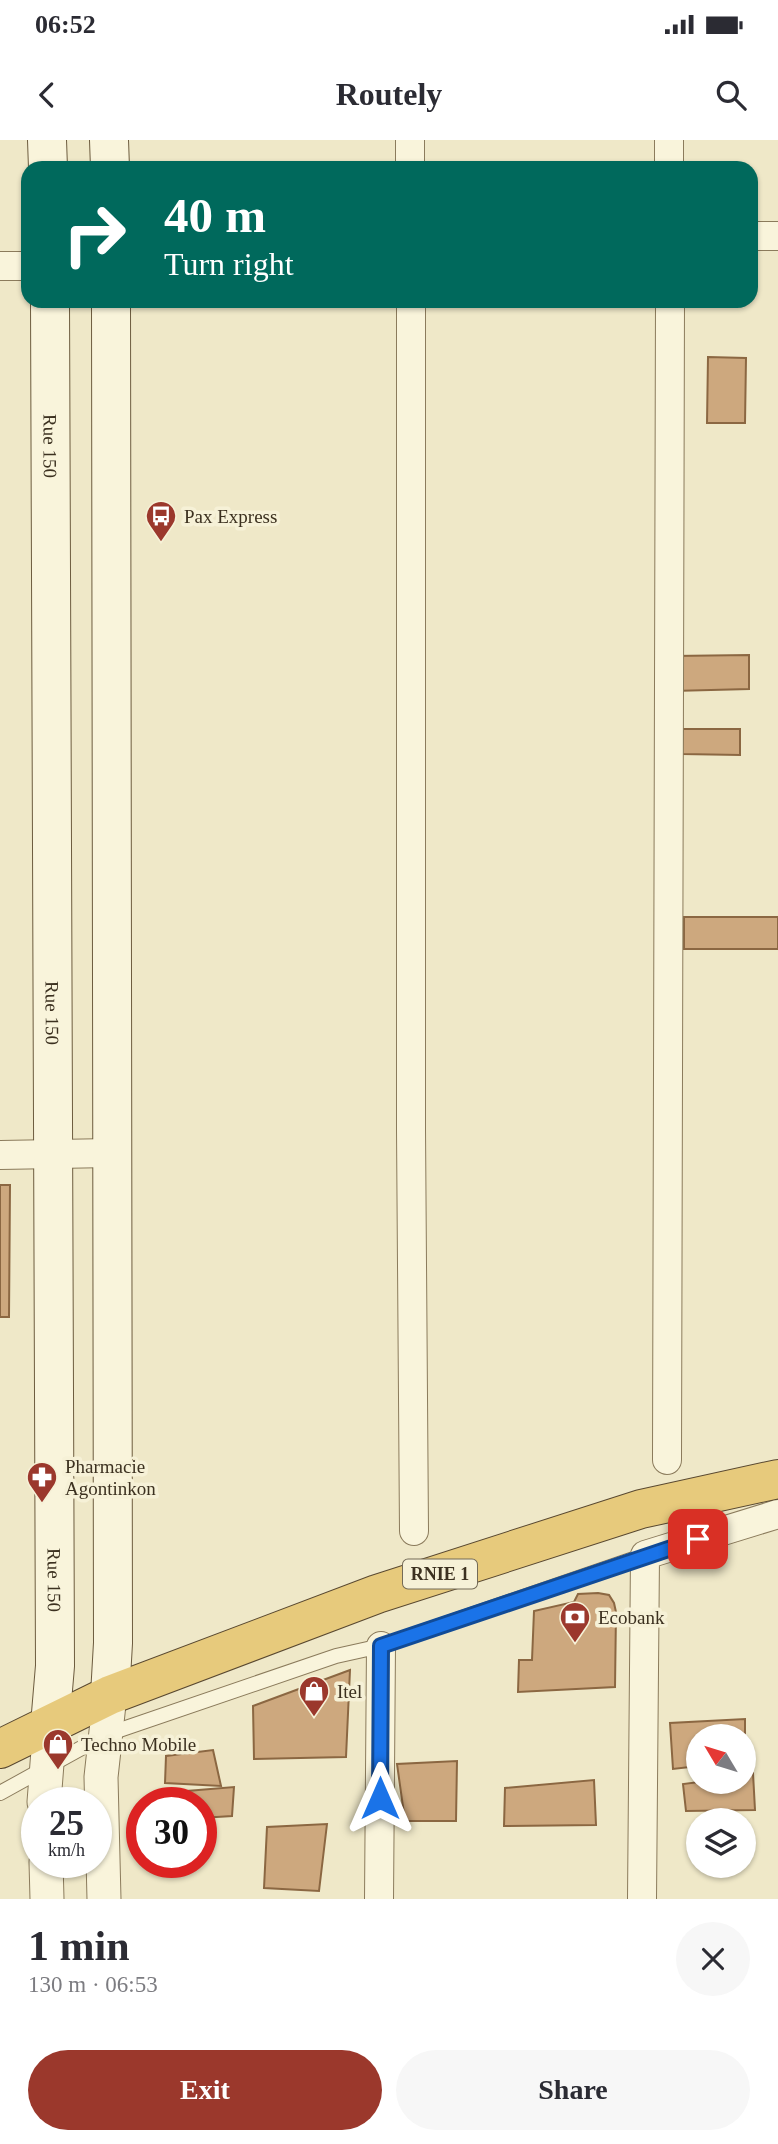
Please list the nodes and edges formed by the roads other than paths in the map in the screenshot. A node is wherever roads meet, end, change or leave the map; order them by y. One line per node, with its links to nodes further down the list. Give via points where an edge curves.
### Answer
1 (47, 140): 5 (main road)
2 (109, 140): 6 (main road)
3 (410, 140): 7 (street)
4 (669, 140): 8 (street)
5 (48, 161)
6 (110, 161)
7 (411, 161)
8 (669, 161)
9 (758, 236): 10 (street)
10 (778, 236)
11 (0, 266): 12 (street)
12 (21, 266)
13 (50, 308): 18 (main road, Rue 150)
14 (111, 308): 17 (main road)
15 (411, 308): 23 (street)
16 (670, 308): 20 (street)
17 (111, 1153): 18 (street); 26 (main road)
18 (52, 1154): 19 (street); 27 (main road, Rue 150, via 55,1666)
19 (0, 1155)
20 (667, 1460)
21 (778, 1479): 26 (highway, RNIE 1, via 641,1509 377,1594)
22 (778, 1514): 24 (street)
23 (414, 1531)
24 (645, 1555): 25 (lane); 37 (street)
25 (381, 1646): 28 (lane, via 336,1656); 36 (street)
26 (110, 1695): 27 (highway, RNIE 1); 28 (street)
27 (50, 1725): 29 (highway, RNIE 1); 30 (street)
28 (106, 1735): 30 (lane); 35 (street, via 101,1777)
29 (0, 1749)
30 (47, 1768): 31 (street); 32 (lane)
31 (45, 1787)
32 (0, 1793)
33 (46, 1878): 34 (street)
34 (47, 1899)
35 (104, 1899)
36 (379, 1899)
37 (642, 1899)

